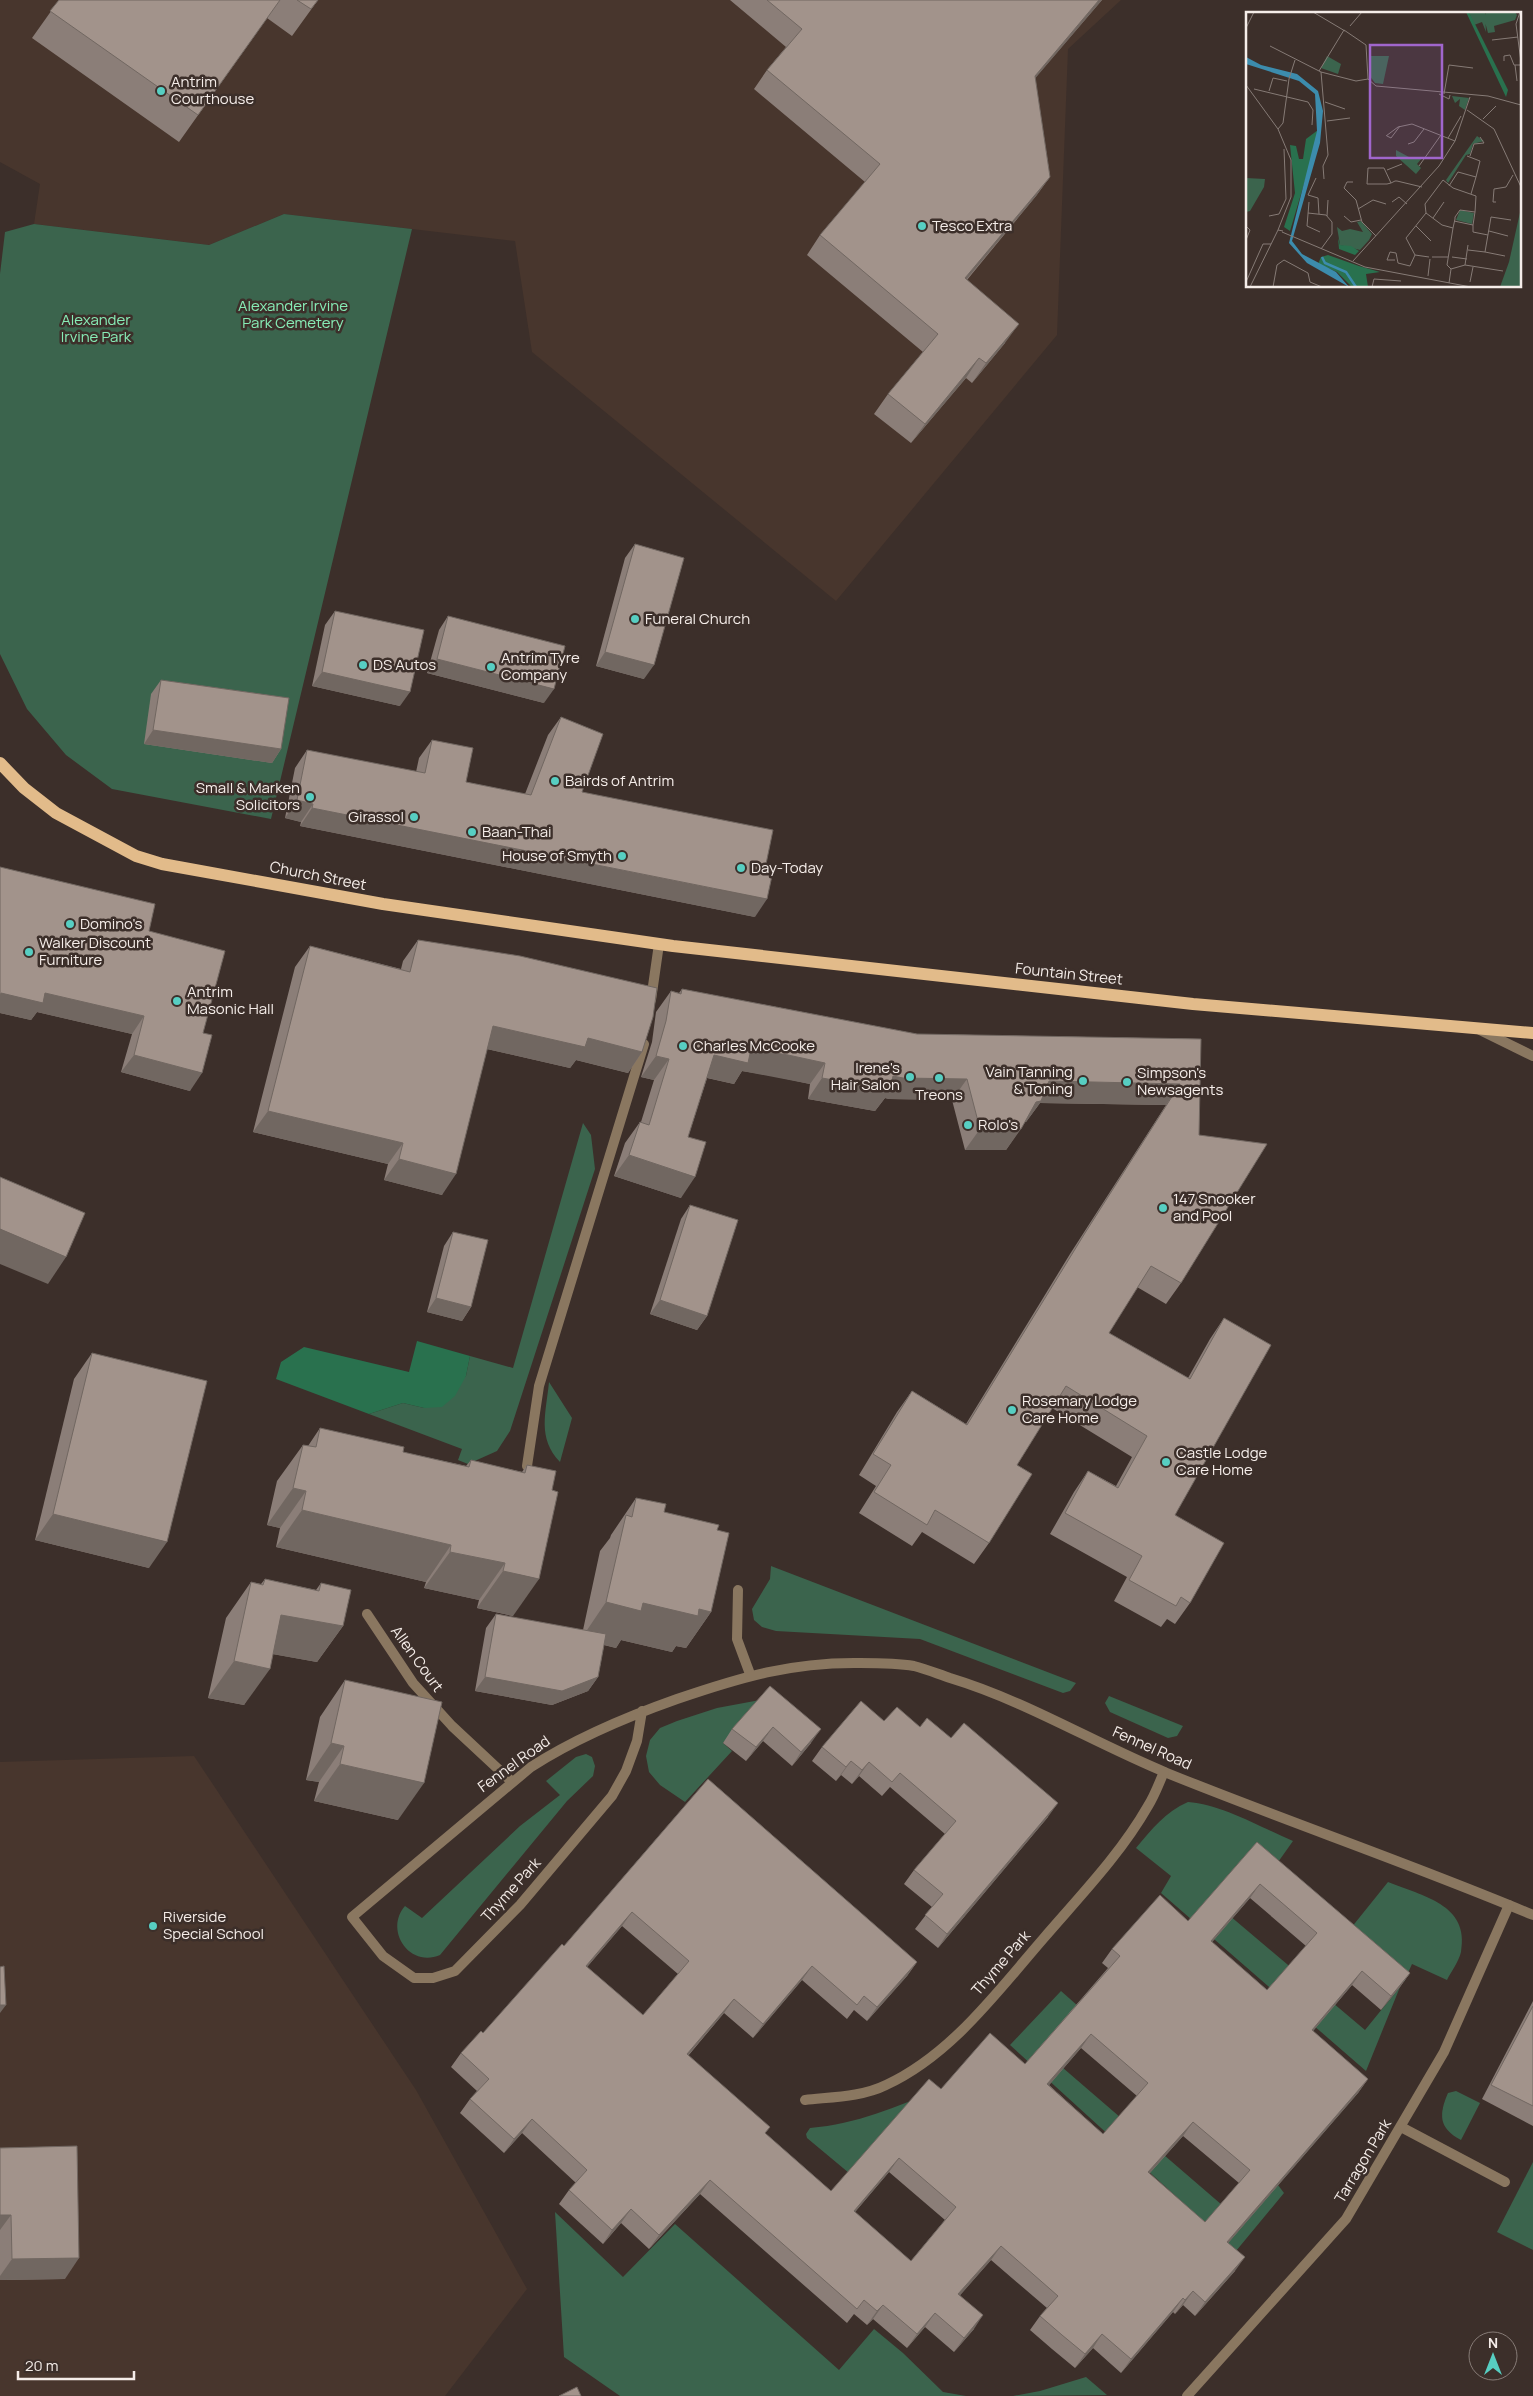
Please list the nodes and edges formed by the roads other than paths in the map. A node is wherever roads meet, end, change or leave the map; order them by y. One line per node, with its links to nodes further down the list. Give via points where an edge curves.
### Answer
1 (0, 763): 2 (main road, Church Street, via 24,788 56,813 136,856 162,864 382,904)
2 (660, 944): 3 (street); 4 (main road, Fountain Street, via 1193,1004)
3 (649, 1013)
4 (1477, 1028): 6 (main road, Fountain Street); 7 (street, Fountain Street)
5 (646, 1031): 8 (street, via 539,1386)
6 (1533, 1033)
7 (1533, 1056)
8 (527, 1466)
9 (738, 1590): 11 (street, via 737,1638)
10 (367, 1614): 14 (street, Allen Court, via 413,1683 452,1726)
11 (750, 1674): 12 (street, Fennel Road); 13 (street, Fennel Road, via 834,1662 915,1666 1011,1700)
12 (642, 1711): 14 (street, Fennel Road, via 556,1751); 17 (street, Thyme Park, via 637,1741 612,1796 520,1905 455,1971 433,1978 414,1978 382,1956)
13 (1164, 1772): 15 (street, Fennel Road); 18 (street, Thyme Park, via 1149,1806 1126,1839 990,2000 941,2049 909,2073 884,2086 847,2096)
14 (511, 1781): 17 (street, Fennel Road)
15 (1509, 1905): 16 (street, Fennel Road); 19 (street, Tarragon Park, via 1444,2052)
16 (1533, 1915)
17 (352, 1917)
18 (805, 2100)
19 (1402, 2126): 20 (street); 21 (street, Tarragon Park, via 1346,2220)
20 (1505, 2182)
21 (1187, 2396)

